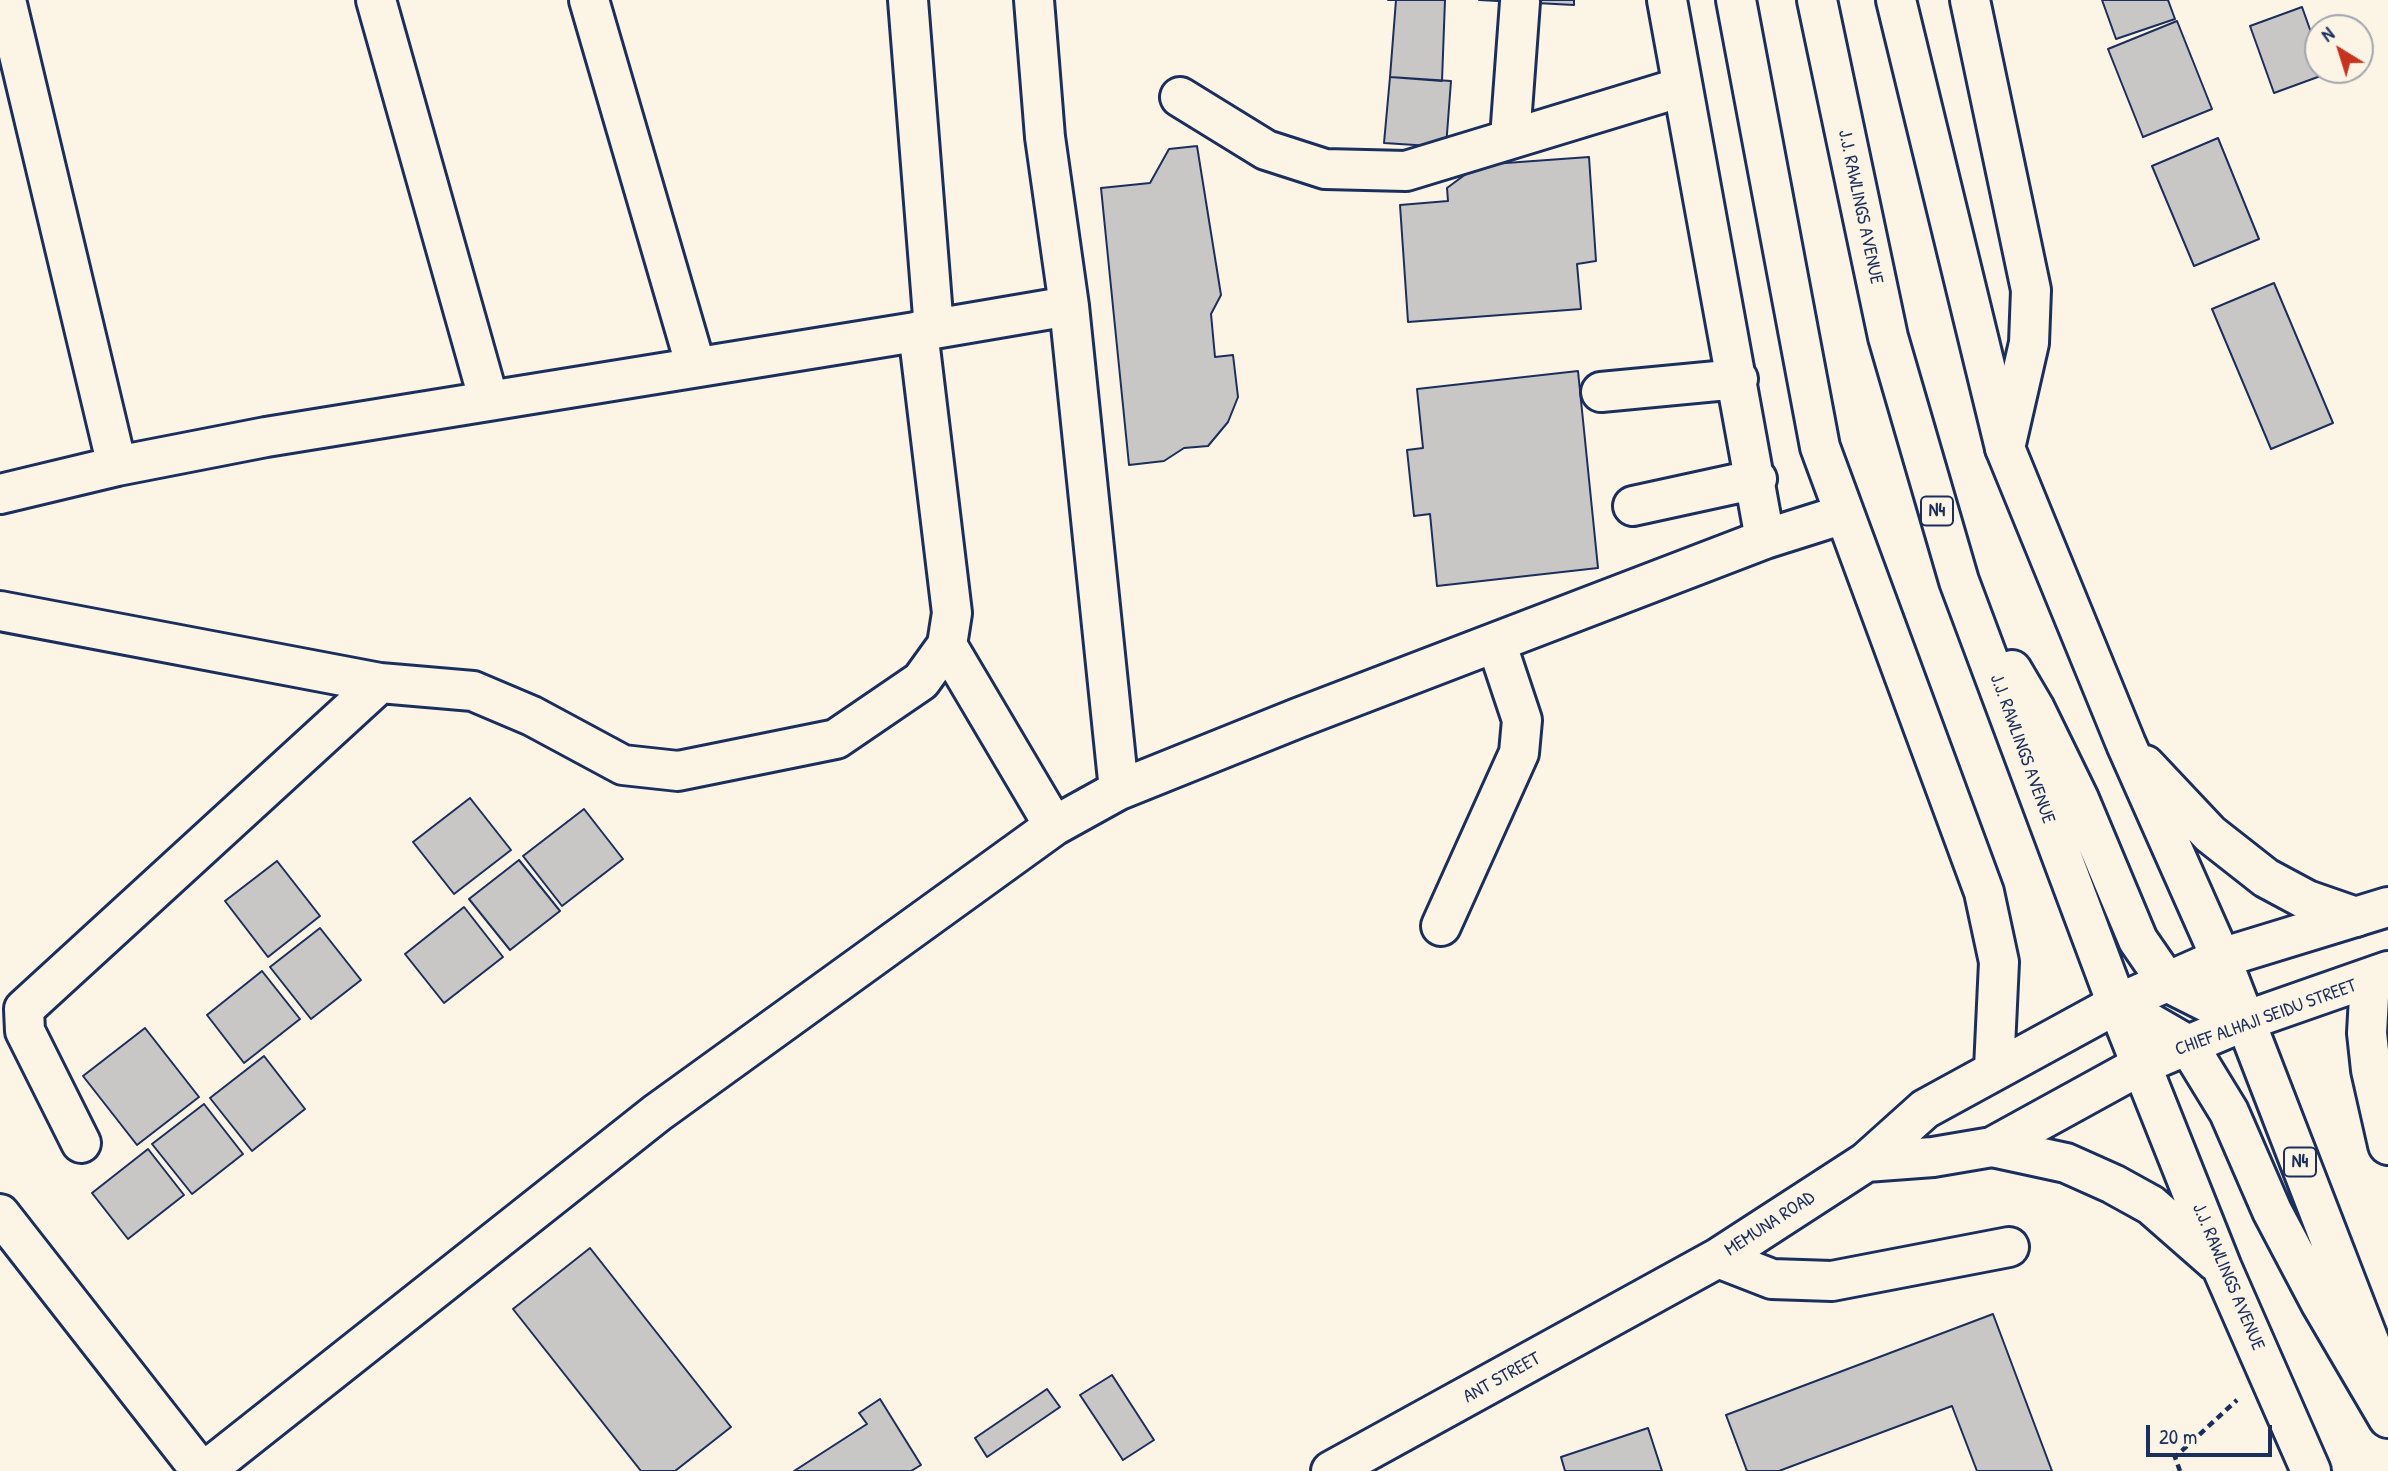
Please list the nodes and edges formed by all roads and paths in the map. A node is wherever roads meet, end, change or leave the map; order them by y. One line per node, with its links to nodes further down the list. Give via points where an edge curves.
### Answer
1 (6, 0): 22 (main road)
2 (376, 0): 20 (main road)
3 (589, 0): 17 (main road)
4 (908, 0): 16 (main road)
5 (1034, 0): 15 (main road, via 1045,137)
6 (1667, 0): 12 (main road)
7 (1736, 0): 26 (main road, via 1819,447)
8 (1816, 0): 28 (main road, J.J. RAWLINGS AVENUE / N4, via 1888,337)
9 (1896, 0): 21 (main road, N4)
10 (1970, 0): 21 (main road, via 2031,290 2029,343)
11 (1520, 2): 14 (main road)
12 (1682, 87): 14 (main road); 18 (main road)
13 (1180, 97): 14 (main road, via 1266,150 1325,169 1406,171)
14 (1510, 138)
15 (1069, 306): 16 (main road); 34 (main road)
16 (926, 330): 17 (main road); 31 (main road, via 952,613)
17 (696, 367): 20 (main road)
18 (1738, 379): 19 (main road); 23 (main road)
19 (1601, 392)
20 (489, 401): 22 (main road)
21 (2005, 448): 33 (main road, N4)
22 (117, 466): 24 (main road)
23 (1756, 479): 25 (main road); 27 (main road)
24 (4, 503)
25 (1633, 506)
26 (1843, 514): 27 (main road); 45 (main road, via 1984,892 1999,962)
27 (1765, 539): 30 (main road)
28 (1959, 581): 40 (main road, via 2035,709 2079,799 2138,940); 41 (main road, J.J. RAWLINGS AVENUE / N4)
29 (0, 611): 32 (main road)
30 (1496, 642): 34 (main road); 37 (main road, via 1522,720 1519,753)
31 (947, 645): 32 (main road, via 921,681 836,739 678,771 623,765 532,716 473,691); 35 (main road)
32 (380, 683): 46 (main road, via 24,1009 24,1031)
33 (2126, 744): 36 (main road, via 2210,834 2266,878 2307,900); 38 (main road, N4)
34 (1119, 790): 35 (main road)
35 (1054, 826): 59 (main road, via 657,1113)
36 (2372, 912): 38 (main road)
37 (1441, 926)
38 (2221, 958): 40 (main road); 42 (main road, N4)
39 (2379, 975): 42 (main road, CHIEF ALHAJI SEIDU STREET); 47 (main road, via 2367,1033)
40 (2168, 982): 41 (main road); 42 (main road)
41 (2117, 1004): 43 (main road); 44 (main road, J.J. RAWLINGS AVENUE / N4); 45 (main road, MEMUNA ROAD)
42 (2245, 1021): 43 (main road, CHIEF ALHAJI SEIDU STREET); 56 (main road, N4)
43 (2188, 1045): 44 (main road, CHIEF ALHAJI SEIDU STREET); 57 (main road, via 2229,1112 2272,1212 2325,1312)
44 (2143, 1064): 48 (main road, CHIEF ALHAJI SEIDU STREET); 53 (main road, J.J. RAWLINGS AVENUE / N4)
45 (1994, 1069): 49 (main road, MEMUNA ROAD, via 1925,1109)
46 (81, 1143)
47 (2388, 1145)
48 (1992, 1147): 49 (main road); 53 (main road, via 2066,1163 2113,1184 2151,1205)
49 (1866, 1163): 52 (main road, MEMUNA ROAD)
50 (0, 1214): 59 (main road)
51 (2009, 1247): 52 (main road, via 1832,1281 1772,1279)
52 (1718, 1258): 54 (main road, MEMUNA ROAD)
53 (2222, 1268): 55 (main road, J.J. RAWLINGS AVENUE / N4)
54 (1672, 1284): 60 (main road, ANT STREET)
55 (2268, 1371): 58 (main road, J.J. RAWLINGS AVENUE / N4); 61 (path, via 2175,1457)
56 (2388, 1390)
57 (2388, 1418)
58 (2307, 1467)
59 (203, 1471)
60 (1331, 1471)
61 (2180, 1471)

